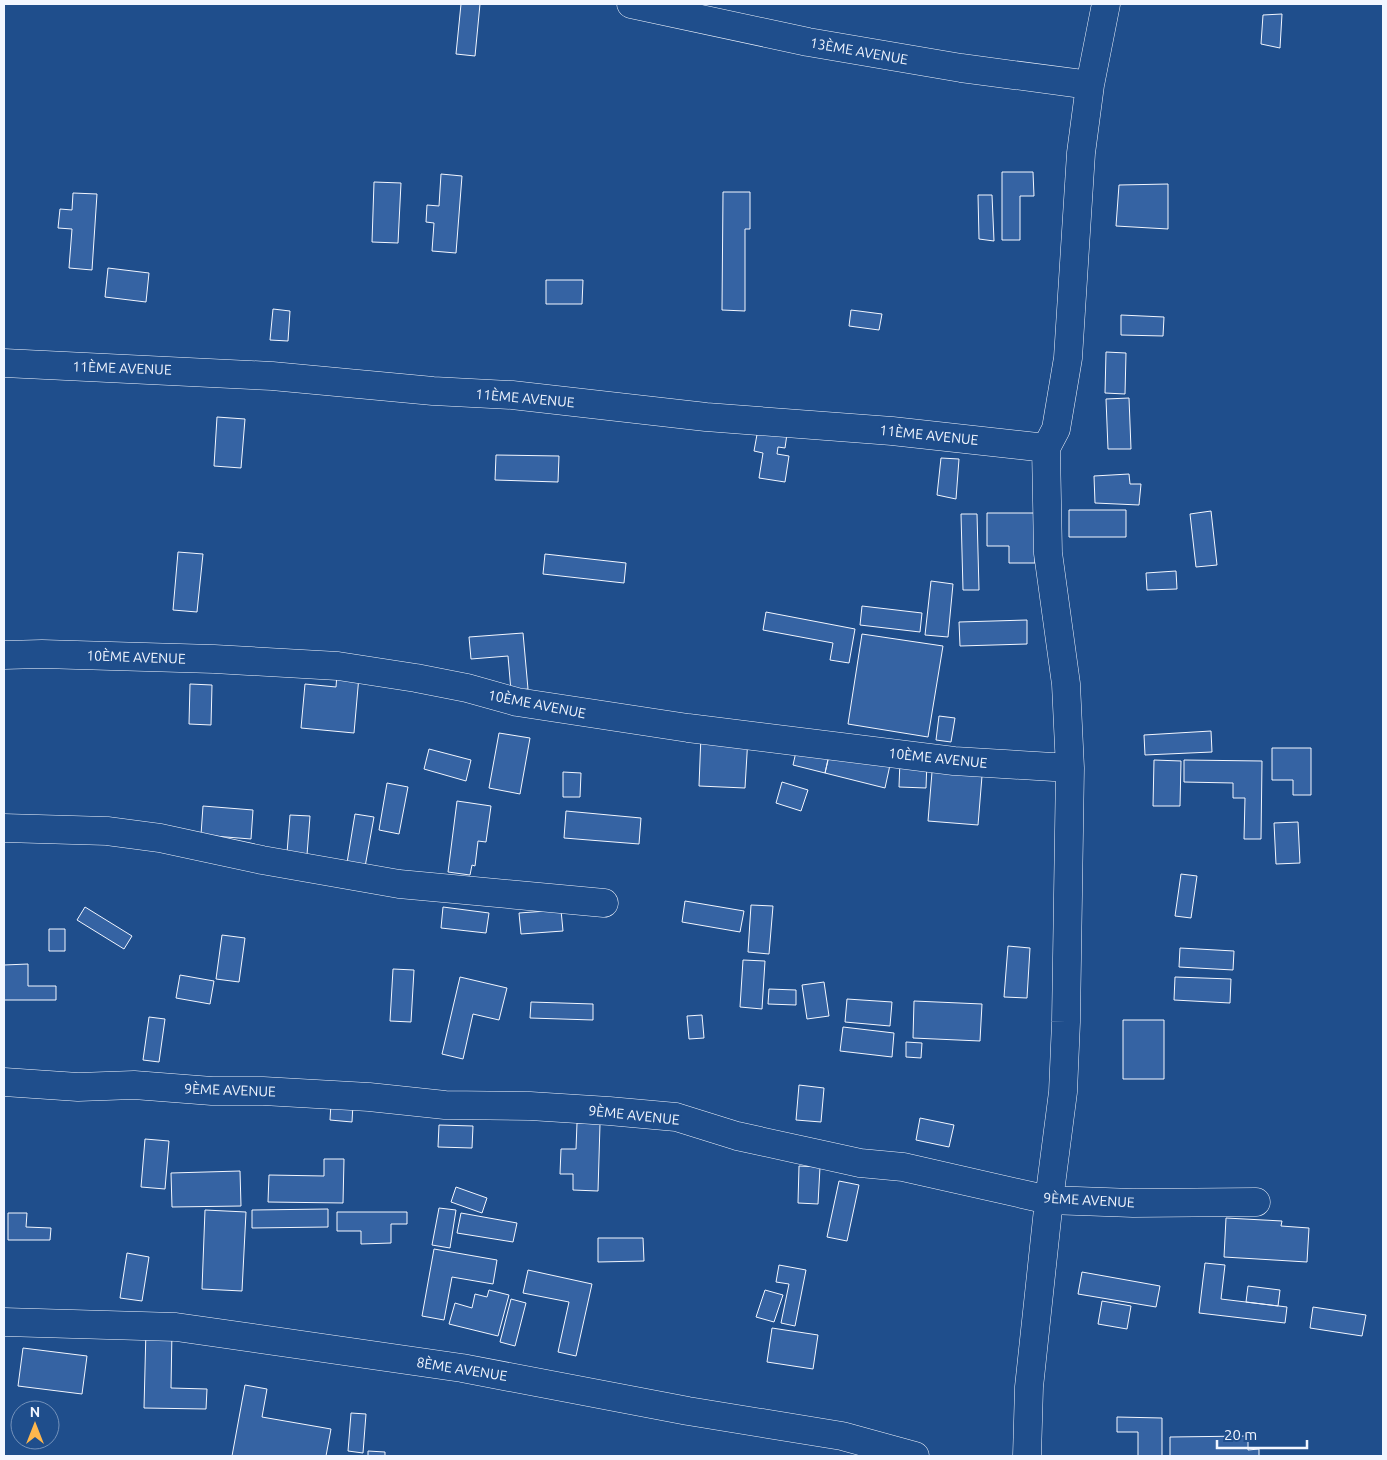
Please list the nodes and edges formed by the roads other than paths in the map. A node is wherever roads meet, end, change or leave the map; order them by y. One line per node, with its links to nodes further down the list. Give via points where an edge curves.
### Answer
1 (631, 4): 3 (street, 13ÈME AVENUE, via 808,42 961,68)
2 (1106, 4): 3 (street)
3 (1090, 85): 5 (street, via 1082,153 1068,358 1056,429)
4 (4, 363): 5 (street, 11ÈME AVENUE, via 272,376 433,392 512,395 706,417 892,431)
5 (1046, 448): 7 (street, via 1048,553 1066,684)
6 (4, 655): 7 (street, 10ÈME AVENUE, via 214,659 338,666 416,678 517,702 650,723 954,761)
7 (1070, 768): 11 (street, via 1063,1092)
8 (4, 828): 9 (street, via 107,831 160,838 399,884)
9 (604, 903)
10 (4, 1082): 11 (street, 9ÈME AVENUE, via 78,1087 134,1085 369,1097 445,1105 609,1110 676,1118 737,1136 851,1161 903,1167)
11 (1048, 1200): 12 (street, 9ÈME AVENUE); 15 (street, via 1029,1387)
12 (1256, 1202)
13 (4, 1322): 14 (street, 8ÈME AVENUE, via 176,1327 462,1368 688,1411 842,1436)
14 (915, 1456)
15 (1027, 1456)

